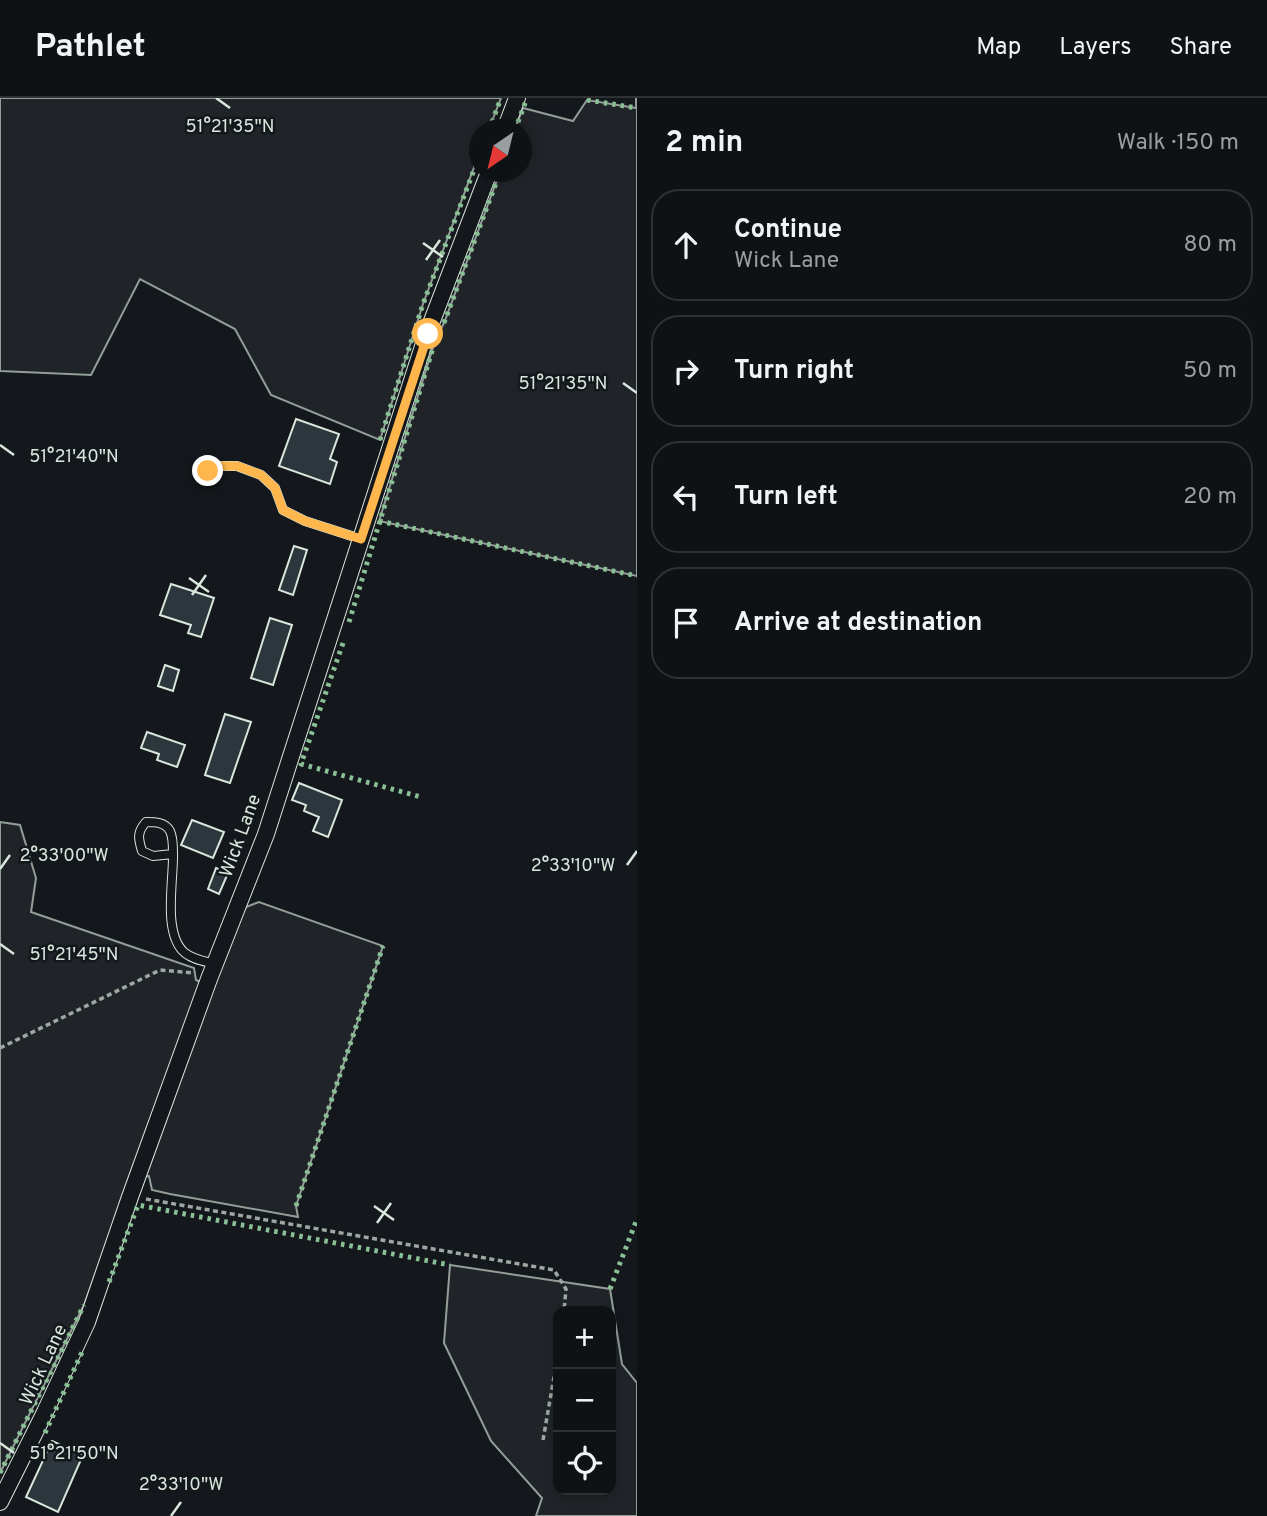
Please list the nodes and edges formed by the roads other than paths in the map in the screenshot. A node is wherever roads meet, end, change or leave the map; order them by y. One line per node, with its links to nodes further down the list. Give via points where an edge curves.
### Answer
1 (517, 98): 2 (street)
2 (509, 119)
3 (485, 182): 5 (street, Wick Lane, via 428,334)
4 (208, 471): 5 (lane, via 237,466 261,475 275,488 283,510)
5 (361, 539): 7 (street, Wick Lane, via 266,834)
6 (173, 854): 6 (lane, via 170,830 159,822 146,822 140,830 142,850 153,856); 7 (lane, via 173,933 183,951)
7 (212, 971): 8 (street, Wick Lane, via 87,1322)
8 (0, 1502)

